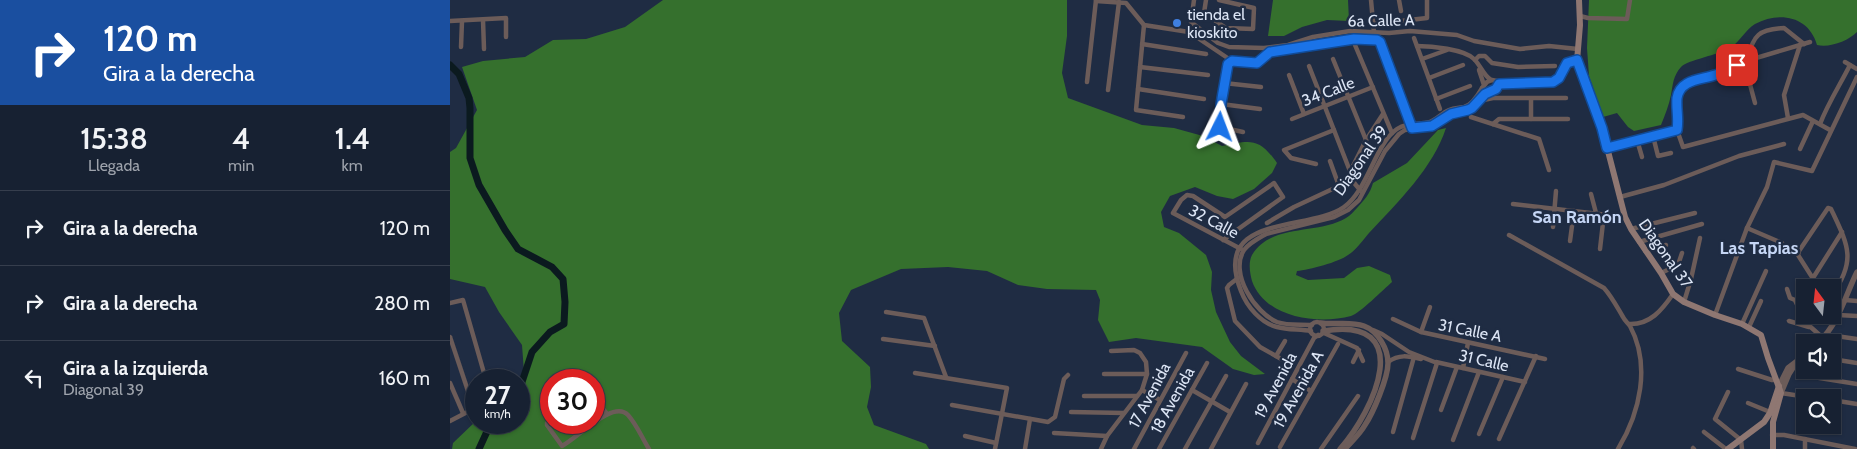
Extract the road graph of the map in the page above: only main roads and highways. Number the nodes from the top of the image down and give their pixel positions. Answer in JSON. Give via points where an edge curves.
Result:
{"nodes":[{"id":1,"x":1579,"y":0,"type":"edge"},
{"id":2,"x":1779,"y":386,"type":"junction"},
{"id":3,"x":1769,"y":421,"type":"junction"},
{"id":4,"x":1727,"y":449,"type":"edge"},
{"id":5,"x":1773,"y":449,"type":"edge"}],
"edges":[{"from":1,"to":2,"type":"main road","name":"Diagonal 37","via":[[1577,60],[1602,128],[1631,229],[1674,294],[1684,302],[1749,327],[1761,336]]},
{"from":2,"to":3,"type":"main road"},
{"from":2,"to":3,"type":"main road"},
{"from":3,"to":4,"type":"main road"},
{"from":3,"to":5,"type":"main road"}]}
